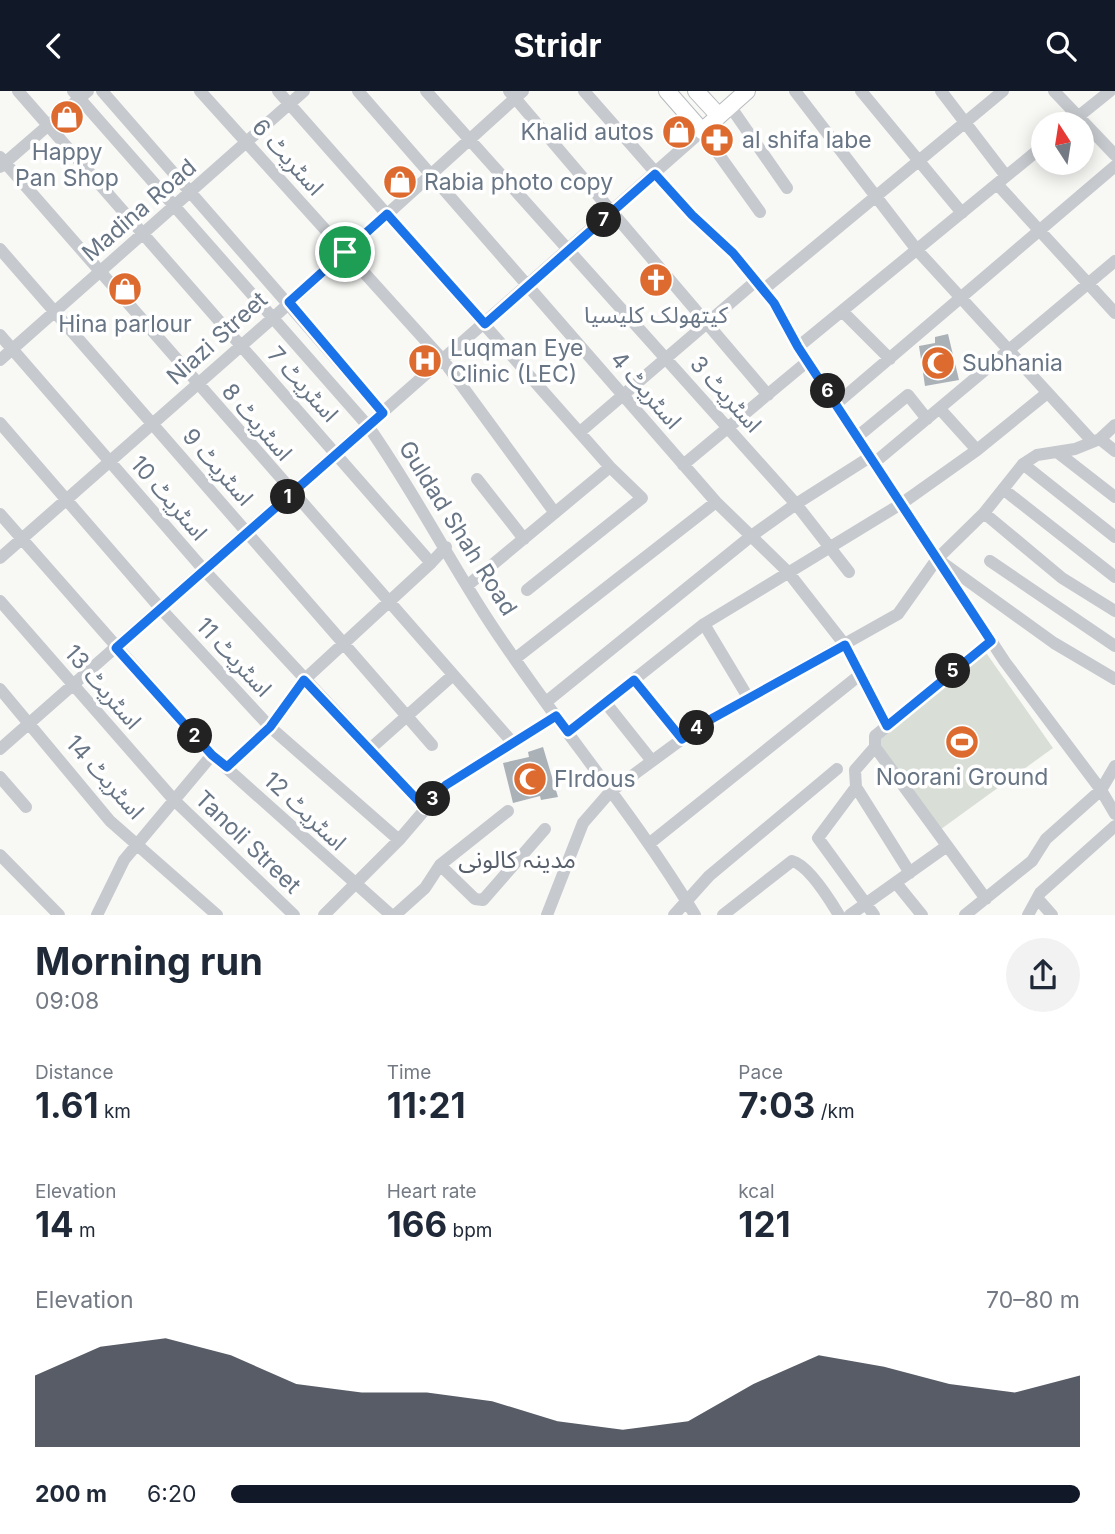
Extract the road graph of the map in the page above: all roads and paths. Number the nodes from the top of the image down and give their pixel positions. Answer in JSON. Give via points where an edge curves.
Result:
{"nodes":[{"id":1,"x":18,"y":91,"type":"edge"},
{"id":2,"x":102,"y":91,"type":"edge"},
{"id":3,"x":200,"y":91,"type":"edge"},
{"id":4,"x":278,"y":91,"type":"edge"},
{"id":5,"x":304,"y":91,"type":"edge"},
{"id":6,"x":358,"y":91,"type":"edge"},
{"id":7,"x":426,"y":91,"type":"edge"},
{"id":8,"x":584,"y":91,"type":"edge"},
{"id":9,"x":667,"y":91,"type":"edge"},
{"id":10,"x":696,"y":91,"type":"edge"},
{"id":11,"x":747,"y":91,"type":"edge"},
{"id":12,"x":795,"y":91,"type":"edge"},
{"id":13,"x":861,"y":91,"type":"edge"},
{"id":14,"x":941,"y":91,"type":"edge"},
{"id":15,"x":1003,"y":91,"type":"edge"},
{"id":16,"x":1054,"y":91,"type":"edge"},
{"id":17,"x":1110,"y":91,"type":"edge"},
{"id":18,"x":515,"y":93,"type":"edge"},
{"id":19,"x":80,"y":94,"type":"edge"},
{"id":20,"x":290,"y":104,"type":"junction"},
{"id":21,"x":724,"y":111,"type":"junction"},
{"id":22,"x":1068,"y":112,"type":"edge"},
{"id":23,"x":1084,"y":112,"type":"edge"},
{"id":24,"x":965,"y":123,"type":"junction"},
{"id":25,"x":48,"y":126,"type":"junction"},
{"id":26,"x":702,"y":131,"type":"junction"},
{"id":27,"x":1094,"y":137,"type":"edge"},
{"id":28,"x":469,"y":140,"type":"junction"},
{"id":29,"x":247,"y":143,"type":"junction"},
{"id":30,"x":1115,"y":155,"type":"edge"},
{"id":31,"x":1031,"y":156,"type":"edge"},
{"id":32,"x":917,"y":162,"type":"junction"},
{"id":33,"x":2,"y":163,"type":"edge"},
{"id":34,"x":1115,"y":166,"type":"edge"},
{"id":35,"x":431,"y":174,"type":"junction"},
{"id":36,"x":656,"y":174,"type":"junction"},
{"id":37,"x":1002,"y":180,"type":"junction"},
{"id":38,"x":787,"y":188,"type":"dead end"},
{"id":39,"x":193,"y":192,"type":"junction"},
{"id":40,"x":877,"y":196,"type":"junction"},
{"id":41,"x":174,"y":207,"type":"junction"},
{"id":42,"x":612,"y":212,"type":"junction"},
{"id":43,"x":760,"y":212,"type":"dead end"},
{"id":44,"x":962,"y":213,"type":"junction"},
{"id":45,"x":387,"y":214,"type":"junction"},
{"id":46,"x":1040,"y":230,"type":"junction"},
{"id":47,"x":143,"y":234,"type":"junction"},
{"id":48,"x":0,"y":249,"type":"edge"},
{"id":49,"x":569,"y":250,"type":"junction"},
{"id":50,"x":917,"y":250,"type":"junction"},
{"id":51,"x":345,"y":252,"type":"junction"},
{"id":52,"x":1115,"y":261,"type":"edge"},
{"id":53,"x":99,"y":273,"type":"junction"},
{"id":54,"x":1088,"y":285,"type":"junction"},
{"id":55,"x":528,"y":286,"type":"junction"},
{"id":56,"x":760,"y":286,"type":"junction"},
{"id":57,"x":961,"y":298,"type":"junction"},
{"id":58,"x":289,"y":302,"type":"junction"},
{"id":59,"x":842,"y":311,"type":"junction"},
{"id":60,"x":54,"y":312,"type":"junction"},
{"id":61,"x":1115,"y":313,"type":"edge"},
{"id":62,"x":274,"y":317,"type":"junction"},
{"id":63,"x":485,"y":324,"type":"junction"},
{"id":64,"x":707,"y":324,"type":"junction"},
{"id":65,"x":0,"y":335,"type":"edge"},
{"id":66,"x":241,"y":345,"type":"junction"},
{"id":67,"x":798,"y":347,"type":"junction"},
{"id":68,"x":12,"y":349,"type":"junction"},
{"id":69,"x":1008,"y":351,"type":"junction"},
{"id":70,"x":666,"y":359,"type":"junction"},
{"id":71,"x":890,"y":359,"type":"junction"},
{"id":72,"x":0,"y":360,"type":"edge"},
{"id":73,"x":443,"y":361,"type":"junction"},
{"id":74,"x":808,"y":361,"type":"junction"},
{"id":75,"x":197,"y":384,"type":"junction"},
{"id":76,"x":1046,"y":394,"type":"junction"},
{"id":77,"x":768,"y":395,"type":"junction"},
{"id":78,"x":623,"y":396,"type":"junction"},
{"id":79,"x":836,"y":404,"type":"junction"},
{"id":80,"x":940,"y":409,"type":"junction"},
{"id":81,"x":383,"y":413,"type":"junction"},
{"id":82,"x":927,"y":419,"type":"junction"},
{"id":83,"x":0,"y":423,"type":"edge"},
{"id":84,"x":152,"y":424,"type":"junction"},
{"id":85,"x":1115,"y":425,"type":"edge"},
{"id":86,"x":368,"y":426,"type":"junction"},
{"id":87,"x":728,"y":428,"type":"junction"},
{"id":88,"x":580,"y":432,"type":"junction"},
{"id":89,"x":858,"y":437,"type":"junction"},
{"id":90,"x":1096,"y":440,"type":"junction"},
{"id":91,"x":977,"y":450,"type":"junction"},
{"id":92,"x":1115,"y":451,"type":"edge"},
{"id":93,"x":1057,"y":452,"type":"junction"},
{"id":94,"x":337,"y":454,"type":"junction"},
{"id":95,"x":872,"y":460,"type":"junction"},
{"id":96,"x":110,"y":461,"type":"junction"},
{"id":97,"x":1023,"y":464,"type":"junction"},
{"id":98,"x":684,"y":465,"type":"junction"},
{"id":99,"x":610,"y":467,"type":"junction"},
{"id":100,"x":477,"y":479,"type":"dead end"},
{"id":101,"x":1003,"y":489,"type":"junction"},
{"id":102,"x":292,"y":493,"type":"junction"},
{"id":103,"x":1115,"y":497,"type":"edge"},
{"id":104,"x":66,"y":500,"type":"junction"},
{"id":105,"x":716,"y":502,"type":"junction"},
{"id":106,"x":796,"y":504,"type":"junction"},
{"id":107,"x":901,"y":504,"type":"junction"},
{"id":108,"x":555,"y":513,"type":"junction"},
{"id":109,"x":984,"y":513,"type":"junction"},
{"id":110,"x":0,"y":514,"type":"edge"},
{"id":111,"x":247,"y":533,"type":"junction"},
{"id":112,"x":751,"y":537,"type":"junction"},
{"id":113,"x":1115,"y":537,"type":"edge"},
{"id":114,"x":22,"y":539,"type":"junction"},
{"id":115,"x":524,"y":539,"type":"junction"},
{"id":116,"x":446,"y":547,"type":"junction"},
{"id":117,"x":830,"y":547,"type":"junction"},
{"id":118,"x":0,"y":558,"type":"edge"},
{"id":119,"x":937,"y":559,"type":"junction"},
{"id":120,"x":990,"y":561,"type":"dead end"},
{"id":121,"x":431,"y":563,"type":"junction"},
{"id":122,"x":204,"y":570,"type":"junction"},
{"id":123,"x":788,"y":572,"type":"junction"},
{"id":124,"x":849,"y":572,"type":"dead end"},
{"id":125,"x":1115,"y":577,"type":"edge"},
{"id":126,"x":468,"y":585,"type":"junction"},
{"id":127,"x":527,"y":590,"type":"dead end"},
{"id":128,"x":0,"y":601,"type":"edge"},
{"id":129,"x":388,"y":602,"type":"junction"},
{"id":130,"x":161,"y":609,"type":"junction"},
{"id":131,"x":1115,"y":611,"type":"edge"},
{"id":132,"x":704,"y":624,"type":"junction"},
{"id":133,"x":991,"y":641,"type":"junction"},
{"id":134,"x":343,"y":643,"type":"junction"},
{"id":135,"x":845,"y":645,"type":"junction"},
{"id":136,"x":1115,"y":646,"type":"edge"},
{"id":137,"x":116,"y":648,"type":"junction"},
{"id":138,"x":516,"y":659,"type":"junction"},
{"id":139,"x":861,"y":674,"type":"junction"},
{"id":140,"x":453,"y":675,"type":"junction"},
{"id":141,"x":304,"y":680,"type":"junction"},
{"id":142,"x":634,"y":680,"type":"junction"},
{"id":143,"x":1115,"y":680,"type":"edge"},
{"id":144,"x":73,"y":685,"type":"junction"},
{"id":145,"x":0,"y":689,"type":"edge"},
{"id":146,"x":749,"y":699,"type":"junction"},
{"id":147,"x":547,"y":702,"type":"junction"},
{"id":148,"x":605,"y":702,"type":"junction"},
{"id":149,"x":407,"y":716,"type":"junction"},
{"id":150,"x":556,"y":716,"type":"junction"},
{"id":151,"x":30,"y":723,"type":"junction"},
{"id":152,"x":887,"y":726,"type":"junction"},
{"id":153,"x":270,"y":727,"type":"junction"},
{"id":154,"x":568,"y":732,"type":"junction"},
{"id":155,"x":682,"y":739,"type":"junction"},
{"id":156,"x":513,"y":744,"type":"junction"},
{"id":157,"x":432,"y":745,"type":"dead end"},
{"id":158,"x":875,"y":747,"type":"junction"},
{"id":159,"x":371,"y":748,"type":"junction"},
{"id":160,"x":0,"y":749,"type":"edge"},
{"id":161,"x":212,"y":755,"type":"junction"},
{"id":162,"x":652,"y":761,"type":"junction"},
{"id":163,"x":227,"y":767,"type":"junction"},
{"id":164,"x":1115,"y":767,"type":"edge"},
{"id":165,"x":837,"y":769,"type":"dead end"},
{"id":166,"x":0,"y":777,"type":"edge"},
{"id":167,"x":856,"y":787,"type":"junction"},
{"id":168,"x":1101,"y":790,"type":"junction"},
{"id":169,"x":610,"y":792,"type":"junction"},
{"id":170,"x":174,"y":800,"type":"junction"},
{"id":171,"x":26,"y":807,"type":"dead end"},
{"id":172,"x":425,"y":808,"type":"junction"},
{"id":173,"x":508,"y":811,"type":"dead end"},
{"id":174,"x":1115,"y":814,"type":"edge"},
{"id":175,"x":1115,"y":826,"type":"edge"},
{"id":176,"x":545,"y":829,"type":"dead end"},
{"id":177,"x":399,"y":840,"type":"junction"},
{"id":178,"x":650,"y":843,"type":"junction"},
{"id":179,"x":138,"y":844,"type":"junction"},
{"id":180,"x":947,"y":846,"type":"junction"},
{"id":181,"x":0,"y":855,"type":"edge"},
{"id":182,"x":440,"y":865,"type":"junction"},
{"id":183,"x":911,"y":873,"type":"junction"},
{"id":184,"x":895,"y":883,"type":"junction"},
{"id":185,"x":355,"y":885,"type":"junction"},
{"id":186,"x":986,"y":898,"type":"junction"},
{"id":187,"x":1038,"y":899,"type":"junction"},
{"id":188,"x":687,"y":902,"type":"junction"},
{"id":189,"x":865,"y":904,"type":"junction"},
{"id":190,"x":59,"y":915,"type":"edge"},
{"id":191,"x":97,"y":915,"type":"edge"},
{"id":192,"x":217,"y":915,"type":"edge"},
{"id":193,"x":294,"y":915,"type":"edge"},
{"id":194,"x":324,"y":915,"type":"edge"},
{"id":195,"x":393,"y":915,"type":"edge"},
{"id":196,"x":547,"y":915,"type":"edge"},
{"id":197,"x":674,"y":915,"type":"edge"},
{"id":198,"x":695,"y":915,"type":"edge"},
{"id":199,"x":723,"y":915,"type":"edge"},
{"id":200,"x":839,"y":915,"type":"edge"},
{"id":201,"x":850,"y":915,"type":"edge"},
{"id":202,"x":874,"y":915,"type":"edge"},
{"id":203,"x":922,"y":915,"type":"edge"},
{"id":204,"x":965,"y":915,"type":"edge"},
{"id":205,"x":1028,"y":915,"type":"edge"},
{"id":206,"x":1052,"y":915,"type":"edge"}],
"edges":[{"from":1,"to":25,"type":"street","name":"اسٹریٹ 7"},
{"from":2,"to":39,"type":"street"},
{"from":3,"to":29,"type":"street","name":"اسٹریٹ 6"},
{"from":4,"to":20,"type":"street"},
{"from":5,"to":20,"type":"street","name":"Madina Road"},
{"from":6,"to":35,"type":"street","name":"اسٹریٹ 4"},
{"from":7,"to":28,"type":"street","name":"اسٹریٹ 3"},
{"from":8,"to":36,"type":"street"},
{"from":9,"to":26,"type":"main road"},
{"from":10,"to":21,"type":"main road"},
{"from":11,"to":21,"type":"main road"},
{"from":12,"to":40,"type":"street"},
{"from":13,"to":32,"type":"street"},
{"from":14,"to":24,"type":"street"},
{"from":15,"to":24,"type":"street"},
{"from":16,"to":22,"type":"street"},
{"from":17,"to":23,"type":"street"},
{"from":18,"to":28,"type":"street","name":"Niazi Street"},
{"from":18,"to":42,"type":"street"},
{"from":19,"to":25,"type":"street"},
{"from":19,"to":41,"type":"street","name":"Guldad Shah Road"},
{"from":20,"to":29,"type":"street","name":"Madina Road"},
{"from":20,"to":45,"type":"street"},
{"from":21,"to":26,"type":"main road"},
{"from":21,"to":38,"type":"street"},
{"from":24,"to":32,"type":"street"},
{"from":24,"to":37,"type":"street"},
{"from":25,"to":33,"type":"street"},
{"from":25,"to":47,"type":"street","name":"اسٹریٹ 7"},
{"from":26,"to":36,"type":"street"},
{"from":26,"to":43,"type":"street"},
{"from":27,"to":30,"type":"street"},
{"from":28,"to":35,"type":"street","name":"Niazi Street"},
{"from":28,"to":49,"type":"street","name":"اسٹریٹ 3"},
{"from":29,"to":39,"type":"street","name":"Madina Road"},
{"from":29,"to":51,"type":"street","name":"اسٹریٹ 6"},
{"from":31,"to":37,"type":"street"},
{"from":32,"to":40,"type":"street"},
{"from":32,"to":44,"type":"street"},
{"from":33,"to":53,"type":"street","name":"اسٹریٹ 8"},
{"from":34,"to":46,"type":"street"},
{"from":35,"to":45,"type":"street","name":"Niazi Street"},
{"from":35,"to":55,"type":"street","name":"اسٹریٹ 4"},
{"from":36,"to":42,"type":"street"},
{"from":36,"to":56,"type":"street"},
{"from":37,"to":44,"type":"street"},
{"from":37,"to":46,"type":"street"},
{"from":39,"to":41,"type":"street","name":"Madina Road"},
{"from":39,"to":58,"type":"street"},
{"from":40,"to":50,"type":"street"},
{"from":40,"to":56,"type":"street"},
{"from":41,"to":47,"type":"street","name":"Madina Road"},
{"from":41,"to":62,"type":"street","name":"Guldad Shah Road"},
{"from":42,"to":49,"type":"street"},
{"from":42,"to":64,"type":"street"},
{"from":44,"to":50,"type":"street"},
{"from":45,"to":51,"type":"street","name":"Niazi Street"},
{"from":45,"to":63,"type":"street"},
{"from":46,"to":54,"type":"street"},
{"from":46,"to":57,"type":"street"},
{"from":47,"to":53,"type":"street","name":"Madina Road"},
{"from":47,"to":66,"type":"street","name":"اسٹریٹ 7"},
{"from":48,"to":60,"type":"street","name":"اسٹریٹ 9"},
{"from":49,"to":55,"type":"street"},
{"from":49,"to":70,"type":"street","name":"اسٹریٹ 3"},
{"from":50,"to":57,"type":"street"},
{"from":50,"to":59,"type":"street"},
{"from":51,"to":58,"type":"street","name":"Niazi Street"},
{"from":51,"to":73,"type":"street","name":"اسٹریٹ 6"},
{"from":52,"to":54,"type":"street"},
{"from":53,"to":60,"type":"street","name":"Madina Road"},
{"from":53,"to":75,"type":"street","name":"اسٹریٹ 8"},
{"from":54,"to":61,"type":"street"},
{"from":54,"to":69,"type":"street"},
{"from":55,"to":63,"type":"street"},
{"from":55,"to":78,"type":"street","name":"اسٹریٹ 4"},
{"from":56,"to":64,"type":"street"},
{"from":56,"to":67,"type":"street"},
{"from":57,"to":69,"type":"street"},
{"from":57,"to":71,"type":"street"},
{"from":58,"to":62,"type":"street","name":"Niazi Street"},
{"from":58,"to":81,"type":"street"},
{"from":59,"to":67,"type":"street"},
{"from":59,"to":71,"type":"street"},
{"from":60,"to":68,"type":"street","name":"Madina Road"},
{"from":60,"to":84,"type":"street","name":"اسٹریٹ 9"},
{"from":62,"to":66,"type":"street","name":"Niazi Street"},
{"from":62,"to":86,"type":"street","name":"Guldad Shah Road"},
{"from":63,"to":73,"type":"street"},
{"from":63,"to":88,"type":"street"},
{"from":64,"to":70,"type":"street"},
{"from":64,"to":77,"type":"street"},
{"from":65,"to":68,"type":"street","name":"اسٹریٹ 10"},
{"from":66,"to":75,"type":"street","name":"Niazi Street"},
{"from":66,"to":94,"type":"street","name":"اسٹریٹ 7"},
{"from":67,"to":74,"type":"street"},
{"from":68,"to":72,"type":"street","name":"Madina Road"},
{"from":68,"to":96,"type":"street","name":"اسٹریٹ 10"},
{"from":69,"to":76,"type":"street"},
{"from":69,"to":80,"type":"street"},
{"from":70,"to":78,"type":"street"},
{"from":70,"to":87,"type":"street","name":"اسٹریٹ 3"},
{"from":71,"to":79,"type":"street"},
{"from":73,"to":81,"type":"street"},
{"from":73,"to":108,"type":"street","name":"اسٹریٹ 6"},
{"from":74,"to":77,"type":"street"},
{"from":74,"to":79,"type":"street"},
{"from":75,"to":84,"type":"street","name":"Niazi Street"},
{"from":75,"to":102,"type":"street","name":"اسٹریٹ 8"},
{"from":76,"to":90,"type":"street"},
{"from":76,"to":91,"type":"street"},
{"from":77,"to":87,"type":"street"},
{"from":78,"to":88,"type":"street"},
{"from":78,"to":98,"type":"street","name":"اسٹریٹ 4"},
{"from":79,"to":89,"type":"street"},
{"from":80,"to":82,"type":"street"},
{"from":80,"to":91,"type":"street"},
{"from":81,"to":86,"type":"street"},
{"from":82,"to":89,"type":"street","via":[[908,395]]},
{"from":82,"to":95,"type":"street"},
{"from":83,"to":104,"type":"street","name":"اسٹریٹ 11"},
{"from":84,"to":96,"type":"street","name":"Niazi Street"},
{"from":84,"to":111,"type":"street","name":"اسٹریٹ 9"},
{"from":85,"to":90,"type":"street"},
{"from":86,"to":94,"type":"street"},
{"from":86,"to":116,"type":"street","name":"Guldad Shah Road"},
{"from":87,"to":98,"type":"street"},
{"from":87,"to":106,"type":"street","name":"اسٹریٹ 3"},
{"from":88,"to":99,"type":"street"},
{"from":89,"to":95,"type":"street"},
{"from":90,"to":92,"type":"street"},
{"from":90,"to":93,"type":"street"},
{"from":91,"to":107,"type":"street"},
{"from":93,"to":97,"type":"street","via":[[1037,455]]},
{"from":93,"to":103,"type":"street"},
{"from":94,"to":102,"type":"street"},
{"from":94,"to":121,"type":"street","name":"اسٹریٹ 7"},
{"from":95,"to":106,"type":"street"},
{"from":95,"to":107,"type":"street"},
{"from":96,"to":104,"type":"street","name":"Niazi Street"},
{"from":96,"to":122,"type":"street","name":"اسٹریٹ 10"},
{"from":97,"to":101,"type":"street"},
{"from":97,"to":113,"type":"street"},
{"from":98,"to":105,"type":"street","name":"اسٹریٹ 4"},
{"from":99,"to":108,"type":"street"},
{"from":99,"to":127,"type":"street","via":[[642,498]]},
{"from":100,"to":115,"type":"street"},
{"from":101,"to":109,"type":"street"},
{"from":101,"to":125,"type":"street"},
{"from":102,"to":111,"type":"street"},
{"from":102,"to":129,"type":"street","name":"اسٹریٹ 8"},
{"from":104,"to":114,"type":"street","name":"Niazi Street"},
{"from":104,"to":130,"type":"street","name":"اسٹریٹ 11"},
{"from":105,"to":112,"type":"street","name":"اسٹریٹ 4"},
{"from":105,"to":138,"type":"street"},
{"from":106,"to":112,"type":"street"},
{"from":106,"to":117,"type":"street","name":"اسٹریٹ 3"},
{"from":107,"to":117,"type":"street"},
{"from":107,"to":119,"type":"street"},
{"from":108,"to":115,"type":"street"},
{"from":109,"to":119,"type":"street"},
{"from":109,"to":131,"type":"street","via":[[1062,577]]},
{"from":110,"to":114,"type":"street","name":"اسٹریٹ 12"},
{"from":111,"to":122,"type":"street"},
{"from":111,"to":134,"type":"street","name":"اسٹریٹ 9"},
{"from":112,"to":123,"type":"street","name":"اسٹریٹ 4"},
{"from":112,"to":147,"type":"street"},
{"from":114,"to":118,"type":"street","name":"Niazi Street"},
{"from":114,"to":137,"type":"street","name":"اسٹریٹ 12"},
{"from":115,"to":126,"type":"street"},
{"from":116,"to":121,"type":"street"},
{"from":116,"to":126,"type":"street","name":"Guldad Shah Road"},
{"from":117,"to":123,"type":"street"},
{"from":117,"to":124,"type":"street","name":"اسٹریٹ 3"},
{"from":119,"to":133,"type":"street"},
{"from":119,"to":135,"type":"street","via":[[898,614]]},
{"from":119,"to":143,"type":"street","via":[[1054,643]]},
{"from":120,"to":136,"type":"street"},
{"from":121,"to":129,"type":"street"},
{"from":122,"to":130,"type":"street"},
{"from":122,"to":141,"type":"street","name":"اسٹریٹ 10"},
{"from":123,"to":132,"type":"street"},
{"from":123,"to":135,"type":"street","name":"اسٹریٹ 4"},
{"from":126,"to":138,"type":"street","name":"Guldad Shah Road"},
{"from":128,"to":144,"type":"street","name":"اسٹریٹ 13"},
{"from":129,"to":134,"type":"street"},
{"from":129,"to":140,"type":"street","name":"اسٹریٹ 8"},
{"from":130,"to":137,"type":"street"},
{"from":130,"to":153,"type":"street","name":"اسٹریٹ 11"},
{"from":132,"to":142,"type":"street"},
{"from":132,"to":146,"type":"street"},
{"from":133,"to":152,"type":"street"},
{"from":133,"to":168,"type":"street"},
{"from":134,"to":141,"type":"street"},
{"from":134,"to":149,"type":"street","name":"اسٹریٹ 9"},
{"from":135,"to":139,"type":"street","name":"اسٹریٹ 4"},
{"from":135,"to":146,"type":"street"},
{"from":137,"to":144,"type":"street"},
{"from":137,"to":161,"type":"street","name":"اسٹریٹ 12"},
{"from":138,"to":147,"type":"street","name":"Guldad Shah Road"},
{"from":139,"to":152,"type":"street","name":"اسٹریٹ 4"},
{"from":139,"to":178,"type":"street"},
{"from":140,"to":149,"type":"street"},
{"from":140,"to":156,"type":"street","name":"اسٹریٹ 8"},
{"from":141,"to":153,"type":"street"},
{"from":141,"to":159,"type":"street","name":"اسٹریٹ 10"},
{"from":142,"to":148,"type":"street"},
{"from":142,"to":155,"type":"street"},
{"from":144,"to":151,"type":"street"},
{"from":144,"to":170,"type":"street","name":"اسٹریٹ 13"},
{"from":145,"to":151,"type":"street","name":"اسٹریٹ 14"},
{"from":146,"to":155,"type":"street"},
{"from":147,"to":150,"type":"street","name":"Guldad Shah Road"},
{"from":148,"to":154,"type":"street"},
{"from":148,"to":162,"type":"street"},
{"from":149,"to":157,"type":"street","name":"اسٹریٹ 9"},
{"from":149,"to":159,"type":"street"},
{"from":150,"to":154,"type":"street","name":"Guldad Shah Road"},
{"from":150,"to":156,"type":"street"},
{"from":151,"to":160,"type":"street"},
{"from":151,"to":179,"type":"street","name":"اسٹریٹ 14","via":[[110,821]]},
{"from":152,"to":158,"type":"street","via":[[875,736]]},
{"from":153,"to":163,"type":"street"},
{"from":153,"to":177,"type":"street","name":"اسٹریٹ 11"},
{"from":154,"to":169,"type":"street","name":"Guldad Shah Road"},
{"from":155,"to":162,"type":"street"},
{"from":156,"to":172,"type":"street","via":[[446,785]]},
{"from":158,"to":167,"type":"street","via":[[855,769]]},
{"from":158,"to":180,"type":"street"},
{"from":159,"to":172,"type":"street","name":"اسٹریٹ 10"},
{"from":161,"to":163,"type":"street","name":"اسٹریٹ 12"},
{"from":161,"to":170,"type":"street"},
{"from":162,"to":169,"type":"street"},
{"from":163,"to":185,"type":"street","name":"اسٹریٹ 12"},
{"from":164,"to":168,"type":"street"},
{"from":165,"to":188,"type":"street","via":[[709,876]]},
{"from":166,"to":171,"type":"street"},
{"from":167,"to":183,"type":"street"},
{"from":167,"to":189,"type":"street","via":[[818,838]]},
{"from":168,"to":174,"type":"street"},
{"from":168,"to":186,"type":"street","via":[[1046,839],[1032,861]]},
{"from":169,"to":178,"type":"street","name":"Guldad Shah Road"},
{"from":169,"to":196,"type":"street","via":[[583,823]]},
{"from":170,"to":179,"type":"street"},
{"from":170,"to":193,"type":"street","name":"Tanoli Street"},
{"from":172,"to":177,"type":"street"},
{"from":173,"to":182,"type":"street"},
{"from":175,"to":187,"type":"street"},
{"from":176,"to":182,"type":"street","via":[[483,900],[475,899]]},
{"from":177,"to":185,"type":"street"},
{"from":178,"to":188,"type":"street","name":"Guldad Shah Road"},
{"from":179,"to":191,"type":"street","via":[[124,860]]},
{"from":179,"to":192,"type":"street","name":"اسٹریٹ 14"},
{"from":180,"to":183,"type":"street"},
{"from":180,"to":186,"type":"street"},
{"from":181,"to":190,"type":"street"},
{"from":182,"to":195,"type":"street","via":[[425,888]]},
{"from":183,"to":184,"type":"street"},
{"from":184,"to":189,"type":"street"},
{"from":184,"to":203,"type":"street"},
{"from":185,"to":194,"type":"street"},
{"from":185,"to":195,"type":"street","name":"اسٹریٹ 12"},
{"from":186,"to":204,"type":"street"},
{"from":187,"to":205,"type":"street"},
{"from":187,"to":206,"type":"street"},
{"from":188,"to":197,"type":"street"},
{"from":188,"to":198,"type":"street","name":"Guldad Shah Road"},
{"from":189,"to":201,"type":"street"},
{"from":189,"to":202,"type":"street"},
{"from":199,"to":200,"type":"street","via":[[792,861],[828,896]]}]}
